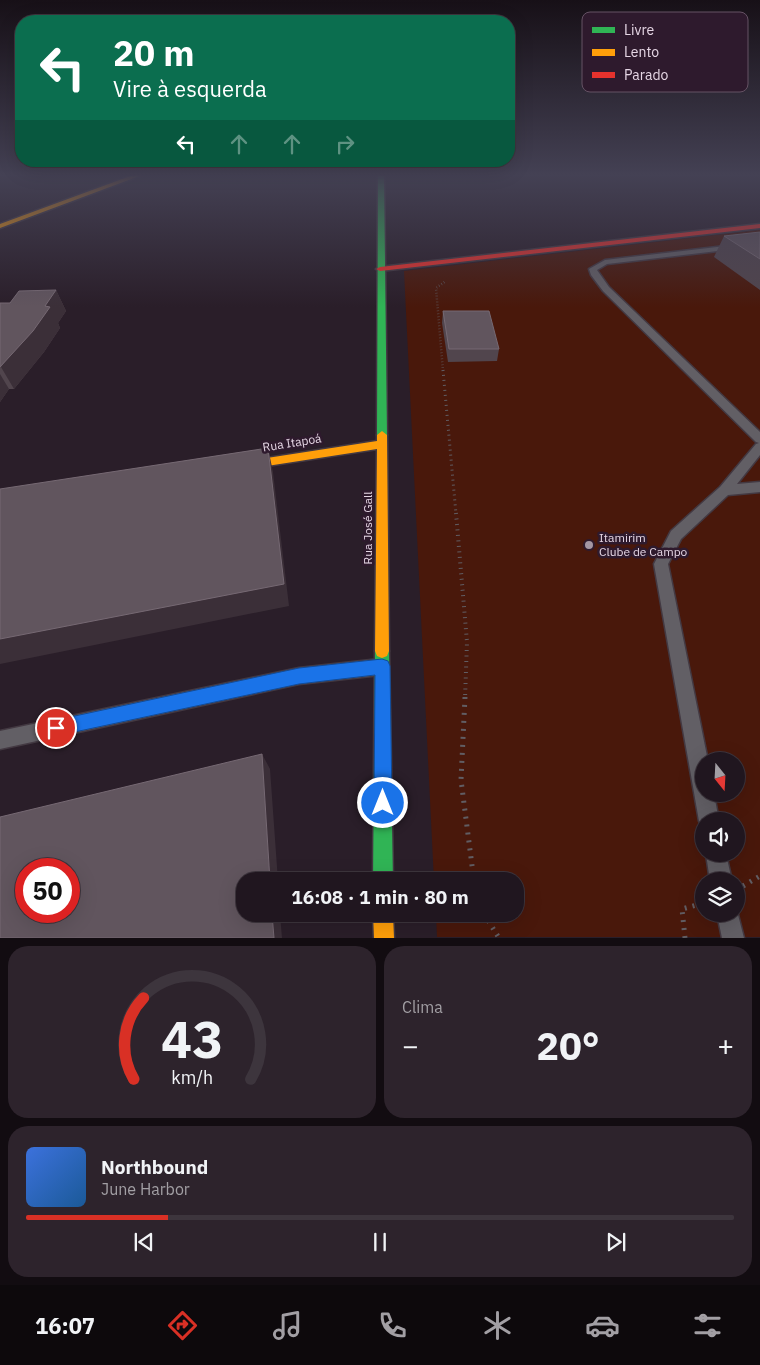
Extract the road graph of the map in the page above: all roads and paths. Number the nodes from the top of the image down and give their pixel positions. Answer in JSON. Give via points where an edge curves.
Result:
{"nodes":[{"id":1,"x":20,"y":219,"type":"edge"},
{"id":2,"x":381,"y":219,"type":"edge"},
{"id":3,"x":0,"y":226,"type":"edge"},
{"id":4,"x":760,"y":226,"type":"edge"},
{"id":5,"x":760,"y":244,"type":"edge"},
{"id":6,"x":380,"y":269,"type":"junction"},
{"id":7,"x":452,"y":277,"type":"dead end"},
{"id":8,"x":760,"y":439,"type":"edge"},
{"id":9,"x":382,"y":444,"type":"junction"},
{"id":10,"x":760,"y":447,"type":"edge"},
{"id":11,"x":225,"y":468,"type":"edge"},
{"id":12,"x":760,"y":487,"type":"edge"},
{"id":13,"x":725,"y":490,"type":"junction"},
{"id":14,"x":382,"y":666,"type":"junction"},
{"id":15,"x":0,"y":740,"type":"edge"},
{"id":16,"x":696,"y":752,"type":"edge"},
{"id":17,"x":383,"y":872,"type":"edge"},
{"id":18,"x":473,"y":872,"type":"edge"},
{"id":19,"x":760,"y":876,"type":"edge"},
{"id":20,"x":745,"y":885,"type":"edge"},
{"id":21,"x":695,"y":905,"type":"edge"},
{"id":22,"x":384,"y":922,"type":"edge"},
{"id":23,"x":489,"y":922,"type":"edge"},
{"id":24,"x":730,"y":922,"type":"edge"},
{"id":25,"x":384,"y":938,"type":"edge"},
{"id":26,"x":499,"y":938,"type":"edge"},
{"id":27,"x":685,"y":938,"type":"edge"},
{"id":28,"x":733,"y":938,"type":"edge"}],
"edges":[{"from":1,"to":3,"type":"main road"},
{"from":2,"to":6,"type":"main road","name":"Rua José Gall"},
{"from":4,"to":6,"type":"main road"},
{"from":5,"to":8,"type":"lane","via":[[605,262],[593,269],[606,288]]},
{"from":6,"to":9,"type":"main road","name":"Rua José Gall"},
{"from":7,"to":18,"type":"path","via":[[436,288],[467,642],[461,780]]},
{"from":9,"to":11,"type":"main road","name":"Rua Itapoá"},
{"from":9,"to":14,"type":"main road","name":"Rua José Gall"},
{"from":10,"to":13,"type":"lane"},
{"from":12,"to":13,"type":"lane"},
{"from":13,"to":16,"type":"lane","via":[[676,534],[661,564]]},
{"from":14,"to":15,"type":"lane","via":[[299,676]]},
{"from":14,"to":17,"type":"main road","name":"Rua José Gall"},
{"from":19,"to":20,"type":"path"},
{"from":21,"to":27,"type":"path","via":[[682,909]]},
{"from":22,"to":25,"type":"main road"},
{"from":23,"to":26,"type":"path"},
{"from":24,"to":28,"type":"lane"}]}
